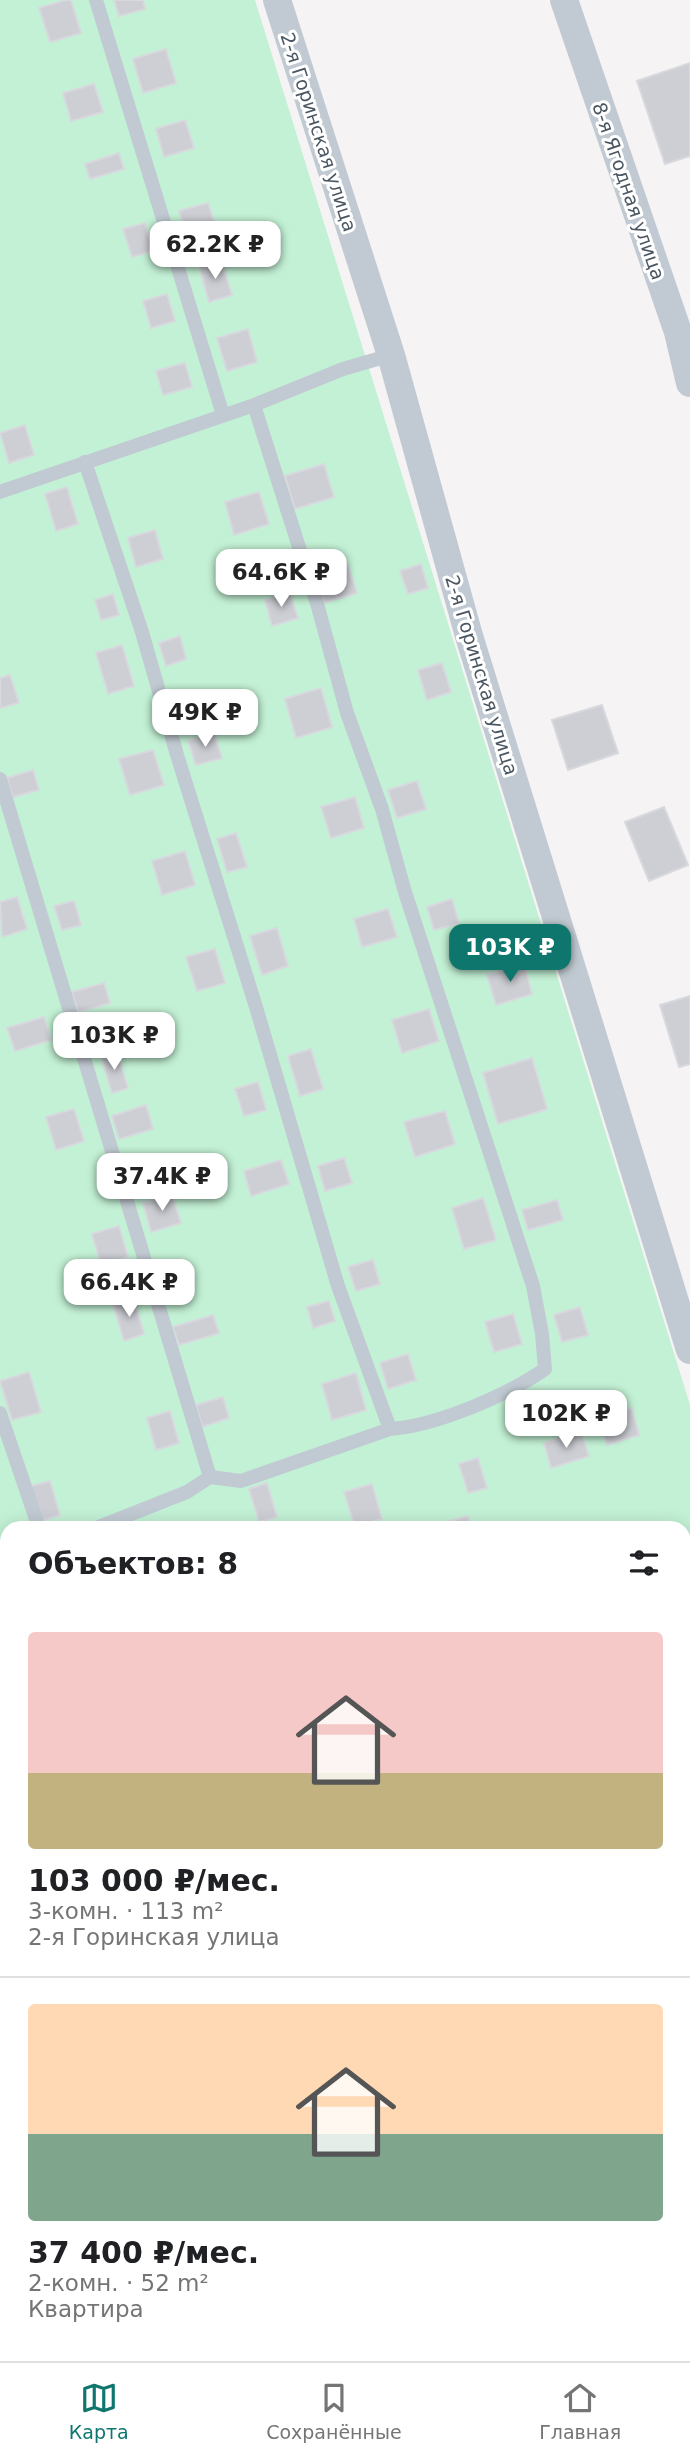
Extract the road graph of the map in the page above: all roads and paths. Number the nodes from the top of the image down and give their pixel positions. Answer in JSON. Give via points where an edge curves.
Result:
{"nodes":[{"id":1,"x":96,"y":0,"type":"edge"},
{"id":2,"x":277,"y":0,"type":"edge"},
{"id":3,"x":564,"y":0,"type":"edge"},
{"id":4,"x":684,"y":330,"type":"edge"},
{"id":5,"x":391,"y":355,"type":"junction"},
{"id":6,"x":690,"y":383,"type":"edge"},
{"id":7,"x":254,"y":405,"type":"junction"},
{"id":8,"x":223,"y":415,"type":"junction"},
{"id":9,"x":85,"y":462,"type":"junction"},
{"id":10,"x":1,"y":489,"type":"edge"},
{"id":11,"x":0,"y":779,"type":"edge"},
{"id":12,"x":690,"y":1349,"type":"edge"},
{"id":13,"x":0,"y":1413,"type":"edge"},
{"id":14,"x":390,"y":1429,"type":"junction"},
{"id":15,"x":210,"y":1477,"type":"junction"},
{"id":16,"x":37,"y":1521,"type":"edge"},
{"id":17,"x":114,"y":1521,"type":"edge"}],
"edges":[{"from":1,"to":8,"type":"lane"},
{"from":2,"to":5,"type":"street","name":"2-я Горинская улица"},
{"from":3,"to":4,"type":"street","name":"8-я Ягодная улица"},
{"from":4,"to":6,"type":"street","name":"8-я Ягодная улица"},
{"from":5,"to":7,"type":"lane"},
{"from":5,"to":12,"type":"street","name":"2-я Горинская улица","via":[[473,649]]},
{"from":7,"to":8,"type":"lane"},
{"from":7,"to":14,"type":"lane","via":[[347,713],[383,809],[405,892],[533,1286],[542,1334],[545,1369],[522,1385],[412,1428]]},
{"from":8,"to":9,"type":"lane"},
{"from":9,"to":10,"type":"lane"},
{"from":9,"to":14,"type":"lane","via":[[142,632],[338,1286]]},
{"from":11,"to":15,"type":"lane"},
{"from":13,"to":16,"type":"lane"},
{"from":14,"to":15,"type":"lane","via":[[241,1481]]},
{"from":15,"to":17,"type":"lane","via":[[187,1492]]}]}
